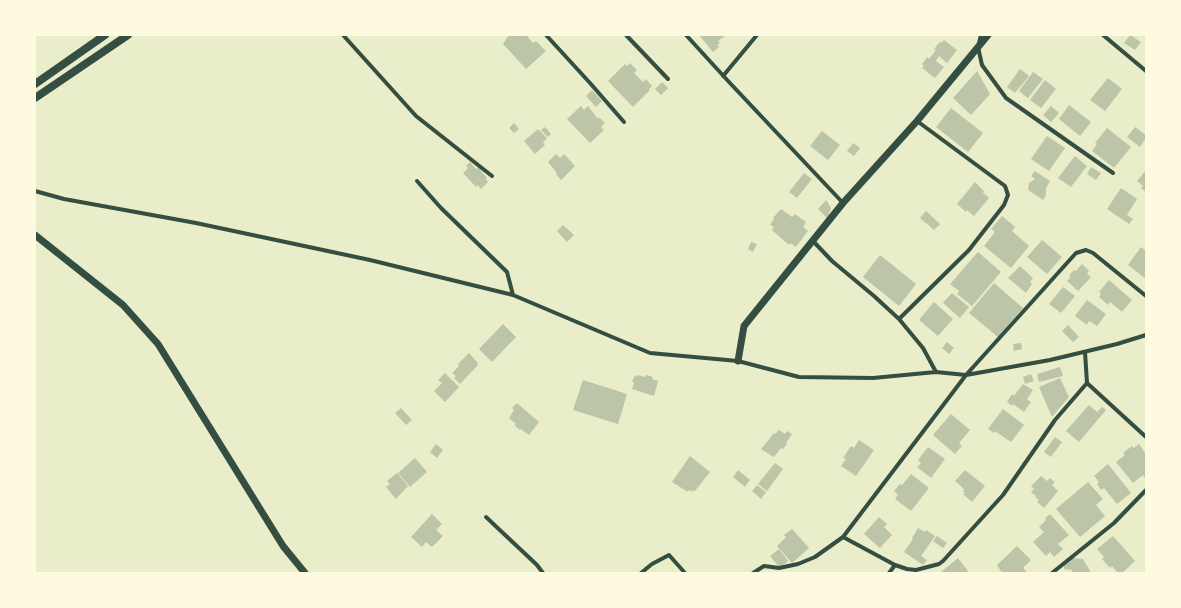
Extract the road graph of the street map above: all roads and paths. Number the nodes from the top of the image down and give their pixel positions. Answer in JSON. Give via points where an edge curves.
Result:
{"nodes":[{"id":1,"x":105,"y":35,"type":"edge"},
{"id":2,"x":128,"y":35,"type":"edge"},
{"id":3,"x":343,"y":35,"type":"edge"},
{"id":4,"x":546,"y":35,"type":"edge"},
{"id":5,"x":626,"y":35,"type":"edge"},
{"id":6,"x":686,"y":35,"type":"edge"},
{"id":7,"x":756,"y":35,"type":"edge"},
{"id":8,"x":981,"y":35,"type":"edge"},
{"id":9,"x":988,"y":35,"type":"edge"},
{"id":10,"x":1103,"y":35,"type":"edge"},
{"id":11,"x":978,"y":47,"type":"junction"},
{"id":12,"x":1146,"y":71,"type":"edge"},
{"id":13,"x":723,"y":76,"type":"junction"},
{"id":14,"x":668,"y":79,"type":"dead end"},
{"id":15,"x":35,"y":84,"type":"edge"},
{"id":16,"x":35,"y":98,"type":"edge"},
{"id":17,"x":917,"y":121,"type":"junction"},
{"id":18,"x":624,"y":122,"type":"dead end"},
{"id":19,"x":1113,"y":173,"type":"dead end"},
{"id":20,"x":492,"y":176,"type":"dead end"},
{"id":21,"x":417,"y":181,"type":"dead end"},
{"id":22,"x":35,"y":191,"type":"edge"},
{"id":23,"x":843,"y":203,"type":"junction"},
{"id":24,"x":35,"y":235,"type":"edge"},
{"id":25,"x":813,"y":241,"type":"junction"},
{"id":26,"x":513,"y":295,"type":"junction"},
{"id":27,"x":1146,"y":296,"type":"edge"},
{"id":28,"x":899,"y":319,"type":"junction"},
{"id":29,"x":1146,"y":335,"type":"edge"},
{"id":30,"x":1085,"y":352,"type":"junction"},
{"id":31,"x":738,"y":361,"type":"junction"},
{"id":32,"x":936,"y":372,"type":"junction"},
{"id":33,"x":966,"y":375,"type":"junction"},
{"id":34,"x":1087,"y":383,"type":"junction"},
{"id":35,"x":1146,"y":437,"type":"edge"},
{"id":36,"x":1146,"y":490,"type":"edge"},
{"id":37,"x":486,"y":517,"type":"dead end"},
{"id":38,"x":843,"y":537,"type":"junction"},
{"id":39,"x":895,"y":566,"type":"junction"},
{"id":40,"x":305,"y":573,"type":"edge"},
{"id":41,"x":543,"y":573,"type":"edge"},
{"id":42,"x":641,"y":573,"type":"edge"},
{"id":43,"x":685,"y":573,"type":"edge"},
{"id":44,"x":754,"y":573,"type":"edge"},
{"id":45,"x":889,"y":573,"type":"edge"},
{"id":46,"x":1052,"y":573,"type":"edge"}],
"edges":[{"from":1,"to":15,"type":"main road"},
{"from":2,"to":16,"type":"main road"},
{"from":3,"to":20,"type":"street","via":[[416,116]]},
{"from":4,"to":18,"type":"street"},
{"from":5,"to":14,"type":"street"},
{"from":6,"to":13,"type":"street"},
{"from":7,"to":13,"type":"street"},
{"from":8,"to":11,"type":"street"},
{"from":9,"to":11,"type":"street"},
{"from":10,"to":12,"type":"street"},
{"from":11,"to":17,"type":"street"},
{"from":11,"to":19,"type":"street","via":[[982,65],[1006,98]]},
{"from":13,"to":23,"type":"street"},
{"from":17,"to":23,"type":"street"},
{"from":17,"to":28,"type":"street","via":[[1005,186],[1008,196],[1004,205],[969,250]]},
{"from":21,"to":26,"type":"street","via":[[507,272]]},
{"from":22,"to":26,"type":"street","via":[[370,260]]},
{"from":23,"to":25,"type":"street"},
{"from":24,"to":40,"type":"street","via":[[123,305],[158,344],[283,546]]},
{"from":25,"to":28,"type":"street","via":[[832,261]]},
{"from":25,"to":31,"type":"street","via":[[744,326]]},
{"from":26,"to":31,"type":"street","via":[[650,353]]},
{"from":27,"to":33,"type":"street","via":[[1093,253],[1086,250],[1078,252]]},
{"from":28,"to":32,"type":"street","via":[[923,348]]},
{"from":29,"to":30,"type":"street"},
{"from":30,"to":33,"type":"street"},
{"from":30,"to":34,"type":"street"},
{"from":31,"to":32,"type":"street","via":[[799,377],[873,378]]},
{"from":32,"to":33,"type":"street"},
{"from":33,"to":38,"type":"street"},
{"from":34,"to":35,"type":"street"},
{"from":34,"to":39,"type":"street","via":[[1055,420],[1003,496],[946,559],[939,564],[916,570]]},
{"from":36,"to":46,"type":"street","via":[[1114,523]]},
{"from":37,"to":41,"type":"street"},
{"from":38,"to":39,"type":"street"},
{"from":38,"to":44,"type":"street","via":[[810,560],[779,568],[764,566]]},
{"from":39,"to":45,"type":"street"},
{"from":42,"to":43,"type":"street","via":[[669,555]]}]}
